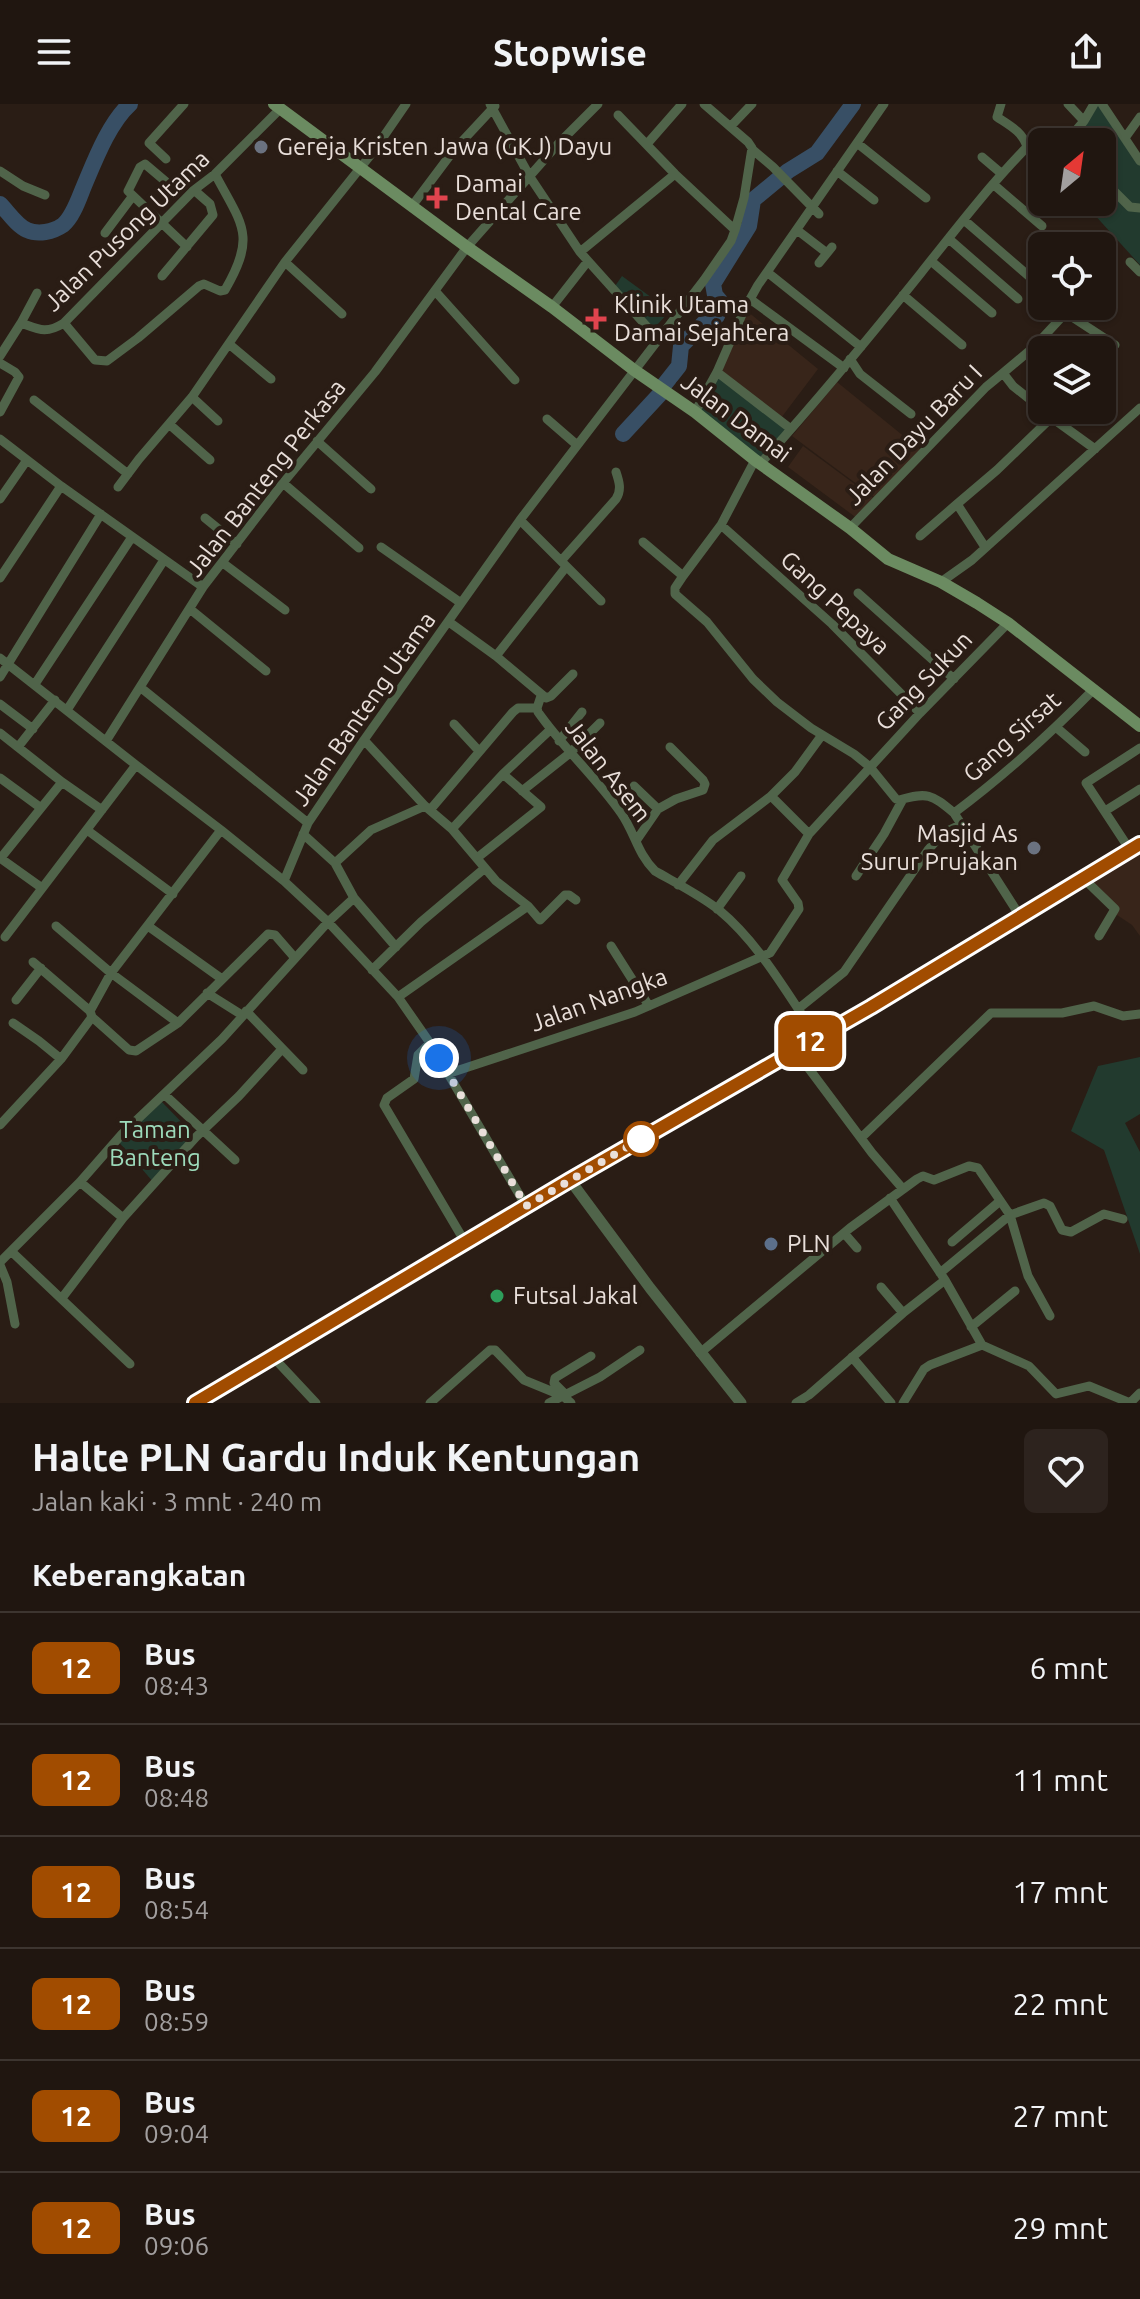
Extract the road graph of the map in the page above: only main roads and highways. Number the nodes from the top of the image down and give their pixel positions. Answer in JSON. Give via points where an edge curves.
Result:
{"nodes":[{"id":1,"x":277,"y":106,"type":"edge"},
{"id":2,"x":1140,"y":726,"type":"edge"},
{"id":3,"x":1135,"y":847,"type":"edge"},
{"id":4,"x":195,"y":1403,"type":"edge"}],
"edges":[{"from":1,"to":2,"type":"main road","name":"Jalan Damai","via":[[888,559],[941,582],[1008,623]]},
{"from":3,"to":4,"type":"main road"}]}
